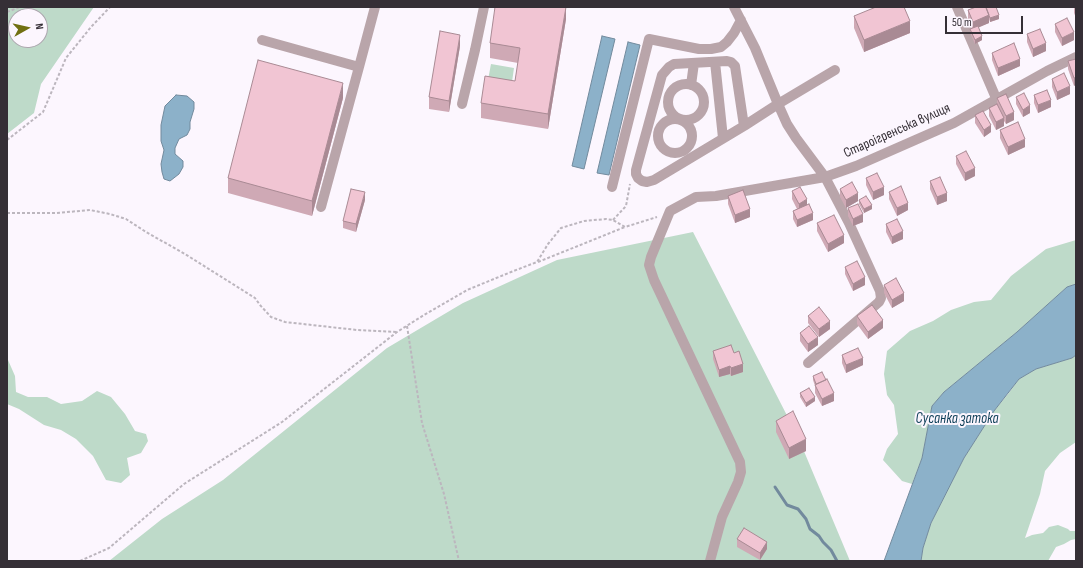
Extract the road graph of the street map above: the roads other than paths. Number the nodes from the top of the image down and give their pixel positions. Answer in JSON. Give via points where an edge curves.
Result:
{"nodes":[{"id":1,"x":375,"y":7,"type":"edge"},
{"id":2,"x":484,"y":7,"type":"edge"},
{"id":3,"x":734,"y":7,"type":"edge"},
{"id":4,"x":957,"y":7,"type":"edge"},
{"id":5,"x":741,"y":20,"type":"junction"},
{"id":6,"x":262,"y":40,"type":"dead end"},
{"id":7,"x":1076,"y":57,"type":"edge"},
{"id":8,"x":715,"y":62,"type":"junction"},
{"id":9,"x":694,"y":63,"type":"junction"},
{"id":10,"x":359,"y":67,"type":"junction"},
{"id":11,"x":835,"y":70,"type":"dead end"},
{"id":12,"x":691,"y":85,"type":"junction"},
{"id":13,"x":996,"y":98,"type":"junction"},
{"id":14,"x":462,"y":104,"type":"dead end"},
{"id":15,"x":778,"y":104,"type":"junction"},
{"id":16,"x":744,"y":126,"type":"junction"},
{"id":17,"x":723,"y":138,"type":"junction"},
{"id":18,"x":825,"y":177,"type":"junction"},
{"id":19,"x":612,"y":187,"type":"dead end"},
{"id":20,"x":321,"y":207,"type":"dead end"},
{"id":21,"x":808,"y":363,"type":"dead end"},
{"id":22,"x":710,"y":561,"type":"edge"}],
"edges":[{"from":1,"to":10,"type":"street"},
{"from":2,"to":14,"type":"street"},
{"from":3,"to":5,"type":"street"},
{"from":4,"to":13,"type":"street"},
{"from":5,"to":15,"type":"street"},
{"from":5,"to":19,"type":"street","via":[[728,42],[711,49],[698,49],[648,39]]},
{"from":6,"to":10,"type":"street"},
{"from":7,"to":13,"type":"street","name":"Староігренська вулиця"},
{"from":8,"to":9,"type":"street"},
{"from":8,"to":16,"type":"street","via":[[727,61],[735,66]]},
{"from":8,"to":17,"type":"street"},
{"from":9,"to":12,"type":"street"},
{"from":9,"to":17,"type":"street","via":[[669,66],[662,76],[636,174],[642,181],[654,180]]},
{"from":10,"to":20,"type":"street"},
{"from":11,"to":15,"type":"street"},
{"from":12,"to":12,"type":"street","via":[[703,95],[702,110],[696,118],[681,120],[672,114],[668,99],[676,87]]},
{"from":13,"to":18,"type":"street","name":"Староігренська вулиця","via":[[954,123]]},
{"from":15,"to":16,"type":"street"},
{"from":15,"to":18,"type":"street","via":[[796,138]]},
{"from":16,"to":17,"type":"street"},
{"from":18,"to":21,"type":"street","via":[[849,223],[881,298]]},
{"from":18,"to":22,"type":"street","name":"Староігренська вулиця","via":[[716,196],[696,197],[670,211],[651,257],[649,265],[658,287],[740,462],[738,482],[722,517]]}]}
